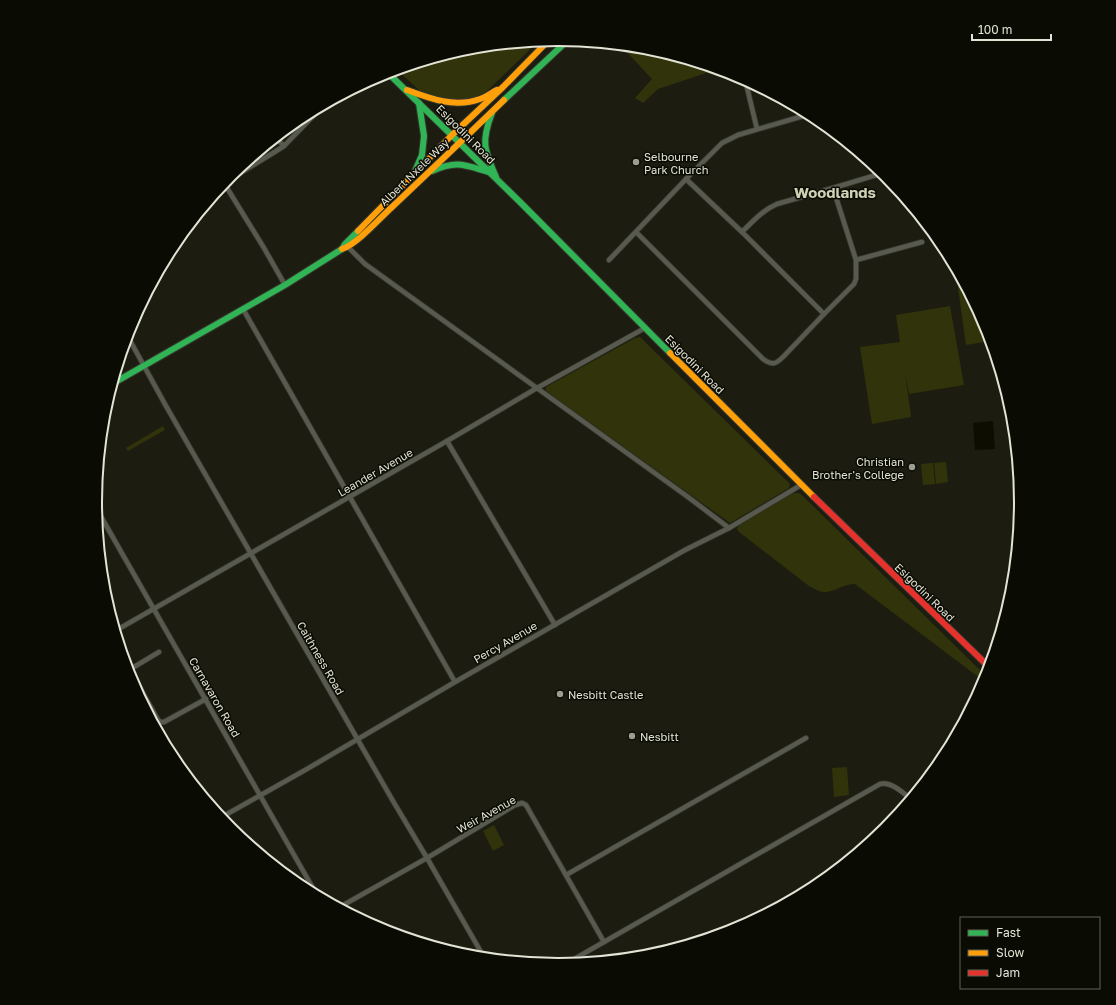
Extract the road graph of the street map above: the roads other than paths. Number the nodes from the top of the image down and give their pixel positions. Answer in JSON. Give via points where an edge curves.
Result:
{"nodes":[{"id":1,"x":561,"y":46,"type":"edge"},
{"id":2,"x":543,"y":47,"type":"edge"},
{"id":3,"x":393,"y":77,"type":"edge"},
{"id":4,"x":503,"y":87,"type":"junction"},
{"id":5,"x":747,"y":87,"type":"edge"},
{"id":6,"x":404,"y":88,"type":"junction"},
{"id":7,"x":419,"y":103,"type":"junction"},
{"id":8,"x":493,"y":110,"type":"junction"},
{"id":9,"x":801,"y":116,"type":"edge"},
{"id":10,"x":310,"y":119,"type":"edge"},
{"id":11,"x":757,"y":129,"type":"junction"},
{"id":12,"x":452,"y":135,"type":"junction"},
{"id":13,"x":279,"y":141,"type":"edge"},
{"id":14,"x":460,"y":143,"type":"junction"},
{"id":15,"x":284,"y":146,"type":"junction"},
{"id":16,"x":246,"y":170,"type":"edge"},
{"id":17,"x":489,"y":172,"type":"junction"},
{"id":18,"x":428,"y":173,"type":"junction"},
{"id":19,"x":875,"y":174,"type":"edge"},
{"id":20,"x":414,"y":175,"type":"junction"},
{"id":21,"x":686,"y":179,"type":"junction"},
{"id":22,"x":497,"y":180,"type":"junction"},
{"id":23,"x":227,"y":188,"type":"edge"},
{"id":24,"x":833,"y":188,"type":"junction"},
{"id":25,"x":636,"y":232,"type":"junction"},
{"id":26,"x":742,"y":232,"type":"junction"},
{"id":27,"x":922,"y":242,"type":"dead end"},
{"id":28,"x":345,"y":247,"type":"junction"},
{"id":29,"x":609,"y":260,"type":"dead end"},
{"id":30,"x":856,"y":260,"type":"junction"},
{"id":31,"x":285,"y":285,"type":"junction"},
{"id":32,"x":243,"y":309,"type":"junction"},
{"id":33,"x":824,"y":314,"type":"junction"},
{"id":34,"x":645,"y":328,"type":"junction"},
{"id":35,"x":131,"y":342,"type":"edge"},
{"id":36,"x":143,"y":365,"type":"junction"},
{"id":37,"x":118,"y":380,"type":"edge"},
{"id":38,"x":537,"y":388,"type":"junction"},
{"id":39,"x":447,"y":441,"type":"junction"},
{"id":40,"x":801,"y":485,"type":"junction"},
{"id":41,"x":350,"y":496,"type":"junction"},
{"id":42,"x":102,"y":518,"type":"edge"},
{"id":43,"x":729,"y":528,"type":"junction"},
{"id":44,"x":251,"y":553,"type":"junction"},
{"id":45,"x":154,"y":609,"type":"junction"},
{"id":46,"x":555,"y":625,"type":"junction"},
{"id":47,"x":119,"y":629,"type":"edge"},
{"id":48,"x":159,"y":652,"type":"dead end"},
{"id":49,"x":985,"y":663,"type":"edge"},
{"id":50,"x":133,"y":667,"type":"edge"},
{"id":51,"x":454,"y":682,"type":"junction"},
{"id":52,"x":206,"y":699,"type":"junction"},
{"id":53,"x":153,"y":711,"type":"edge"},
{"id":54,"x":806,"y":738,"type":"dead end"},
{"id":55,"x":358,"y":739,"type":"junction"},
{"id":56,"x":260,"y":795,"type":"junction"},
{"id":57,"x":907,"y":796,"type":"edge"},
{"id":58,"x":226,"y":815,"type":"edge"},
{"id":59,"x":427,"y":858,"type":"junction"},
{"id":60,"x":566,"y":875,"type":"junction"},
{"id":61,"x":312,"y":887,"type":"edge"},
{"id":62,"x":343,"y":905,"type":"edge"},
{"id":63,"x":604,"y":942,"type":"junction"},
{"id":64,"x":481,"y":952,"type":"edge"},
{"id":65,"x":575,"y":958,"type":"edge"}],
"edges":[{"from":1,"to":8,"type":"main road","name":"Albert Nxele Way"},
{"from":2,"to":4,"type":"main road","name":"Albert Nxele Way"},
{"from":3,"to":6,"type":"main road","name":"Esigodini Road"},
{"from":4,"to":6,"type":"main road","via":[[480,99],[456,103],[438,102]]},
{"from":4,"to":12,"type":"main road","name":"Albert Nxele Way"},
{"from":5,"to":11,"type":"street"},
{"from":6,"to":7,"type":"main road","name":"Esigodini Road"},
{"from":7,"to":12,"type":"main road","name":"Esigodini Road"},
{"from":7,"to":20,"type":"main road","via":[[424,136],[422,155]]},
{"from":8,"to":14,"type":"main road","name":"Albert Nxele Way"},
{"from":8,"to":22,"type":"main road","via":[[486,127],[484,144]]},
{"from":9,"to":11,"type":"street"},
{"from":10,"to":15,"type":"street"},
{"from":11,"to":21,"type":"street","via":[[722,143]]},
{"from":12,"to":14,"type":"main road","name":"Esigodini Road"},
{"from":12,"to":20,"type":"main road","name":"Albert Nxele Way"},
{"from":13,"to":15,"type":"street"},
{"from":14,"to":17,"type":"main road","name":"Esigodini Road"},
{"from":14,"to":18,"type":"main road","name":"Albert Nxele Way"},
{"from":15,"to":16,"type":"street"},
{"from":17,"to":18,"type":"main road","via":[[453,164]]},
{"from":17,"to":22,"type":"main road","name":"Esigodini Road"},
{"from":18,"to":28,"type":"main road","name":"Albert Nxele Way"},
{"from":19,"to":24,"type":"street"},
{"from":20,"to":28,"type":"main road","name":"Albert Nxele Way"},
{"from":21,"to":25,"type":"street"},
{"from":21,"to":26,"type":"street"},
{"from":22,"to":34,"type":"main road","name":"Esigodini Road"},
{"from":23,"to":31,"type":"street"},
{"from":24,"to":26,"type":"street","via":[[770,207]]},
{"from":24,"to":30,"type":"street"},
{"from":25,"to":29,"type":"street"},
{"from":25,"to":33,"type":"street","via":[[768,363],[778,362]]},
{"from":26,"to":33,"type":"street"},
{"from":27,"to":30,"type":"street"},
{"from":28,"to":31,"type":"main road","name":"Albert Nxele Way"},
{"from":28,"to":38,"type":"street"},
{"from":30,"to":33,"type":"street","via":[[854,284]]},
{"from":31,"to":32,"type":"main road","name":"Albert Nxele Way"},
{"from":32,"to":36,"type":"main road","name":"Albert Nxele Way"},
{"from":32,"to":41,"type":"street"},
{"from":34,"to":38,"type":"street","name":"Leander Avenue"},
{"from":34,"to":40,"type":"main road","name":"Esigodini Road"},
{"from":35,"to":36,"type":"street","name":"Caithness Road"},
{"from":36,"to":37,"type":"main road","name":"Albert Nxele Way"},
{"from":36,"to":44,"type":"street","name":"Caithness Road"},
{"from":38,"to":39,"type":"street","name":"Leander Avenue"},
{"from":38,"to":43,"type":"street"},
{"from":39,"to":41,"type":"street","name":"Leander Avenue"},
{"from":39,"to":46,"type":"street"},
{"from":40,"to":43,"type":"street","name":"Percy Avenue"},
{"from":40,"to":49,"type":"main road","name":"Esigodini Road"},
{"from":41,"to":44,"type":"street","name":"Leander Avenue"},
{"from":41,"to":51,"type":"street"},
{"from":42,"to":45,"type":"street","name":"Carnavaron Road"},
{"from":43,"to":46,"type":"street","name":"Percy Avenue","via":[[685,550]]},
{"from":44,"to":45,"type":"street","name":"Leander Avenue"},
{"from":44,"to":55,"type":"street","name":"Caithness Road"},
{"from":45,"to":47,"type":"street","name":"Leander Avenue"},
{"from":45,"to":52,"type":"street","name":"Carnavaron Road"},
{"from":46,"to":51,"type":"street","name":"Percy Avenue"},
{"from":48,"to":50,"type":"street"},
{"from":51,"to":55,"type":"street","name":"Percy Avenue"},
{"from":52,"to":53,"type":"street","via":[[164,722],[158,720]]},
{"from":52,"to":56,"type":"street","name":"Carnavaron Road"},
{"from":54,"to":60,"type":"street"},
{"from":55,"to":56,"type":"street","name":"Percy Avenue"},
{"from":55,"to":59,"type":"street","name":"Caithness Road"},
{"from":56,"to":58,"type":"street","name":"Percy Avenue"},
{"from":56,"to":61,"type":"street","name":"Carnavaron Road"},
{"from":57,"to":63,"type":"street","via":[[891,785],[880,784]]},
{"from":59,"to":60,"type":"street","name":"Weir Avenue","via":[[522,803],[526,805]]},
{"from":59,"to":62,"type":"street","name":"Weir Avenue"},
{"from":59,"to":64,"type":"street","name":"Caithness Road"},
{"from":60,"to":63,"type":"street","name":"Weir Avenue"},
{"from":63,"to":65,"type":"street"}]}
